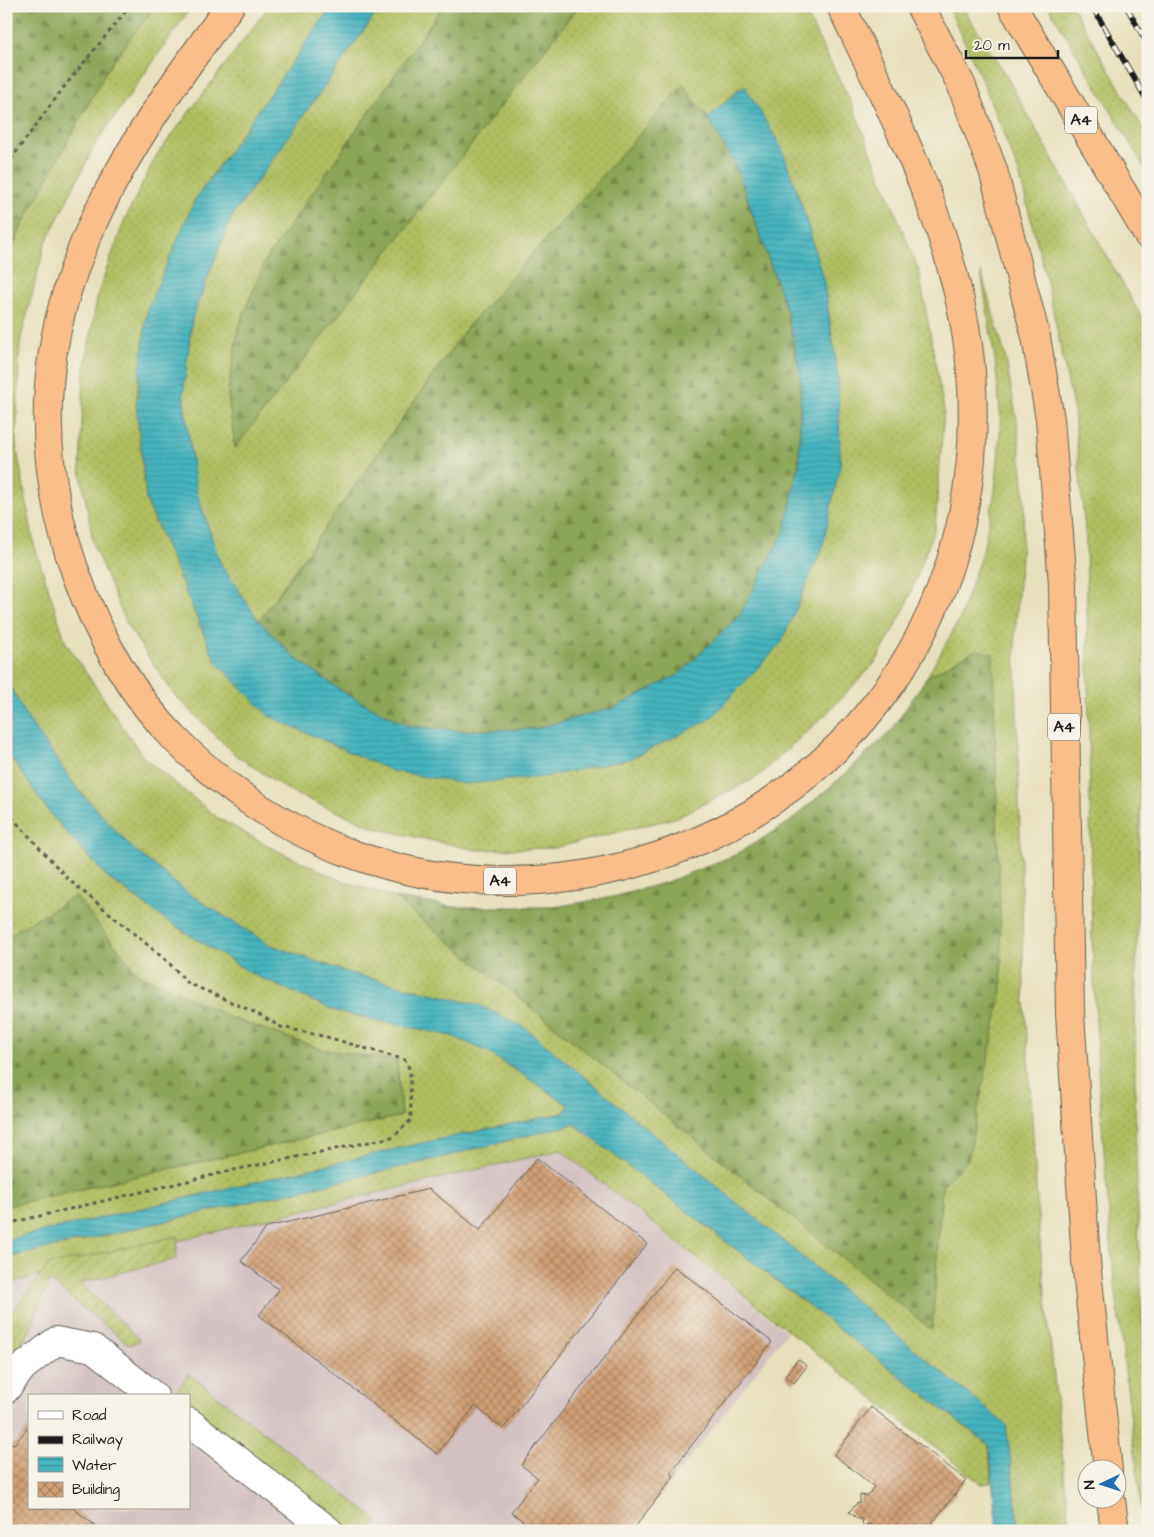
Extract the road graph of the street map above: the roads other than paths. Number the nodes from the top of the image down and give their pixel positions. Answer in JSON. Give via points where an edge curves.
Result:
{"nodes":[{"id":1,"x":230,"y":6,"type":"edge"},
{"id":2,"x":842,"y":6,"type":"edge"},
{"id":3,"x":920,"y":6,"type":"edge"},
{"id":4,"x":1012,"y":6,"type":"edge"},
{"id":5,"x":1148,"y":235,"type":"edge"},
{"id":6,"x":6,"y":1389,"type":"edge"},
{"id":7,"x":151,"y":1394,"type":"edge"},
{"id":8,"x":190,"y":1423,"type":"edge"},
{"id":9,"x":1107,"y":1460,"type":"edge"},
{"id":10,"x":1112,"y":1510,"type":"edge"},
{"id":11,"x":329,"y":1531,"type":"edge"},
{"id":12,"x":1114,"y":1531,"type":"edge"}],
"edges":[{"from":1,"to":2,"type":"highway","number":"A4","via":[[146,124],[117,173],[93,221],[73,273],[58,328],[49,381],[48,433],[53,489],[65,543],[107,647],[138,694],[173,737],[211,773],[257,806],[307,834],[355,855],[416,872],[516,882],[625,868],[680,850],[727,829],[772,802],[817,767],[860,726],[892,685],[920,638],[944,584],[959,536],[970,483],[971,370],[963,317],[950,263],[916,165]]},
{"from":3,"to":9,"type":"highway","number":"A4","via":[[961,84],[993,170],[1036,337],[1050,419],[1063,585],[1070,1014],[1086,1261]]},
{"from":4,"to":5,"type":"highway","number":"A4"},
{"from":6,"to":7,"type":"street","via":[[23,1367],[56,1341],[93,1348]]},
{"from":8,"to":11,"type":"street"},
{"from":10,"to":12,"type":"highway"}]}
